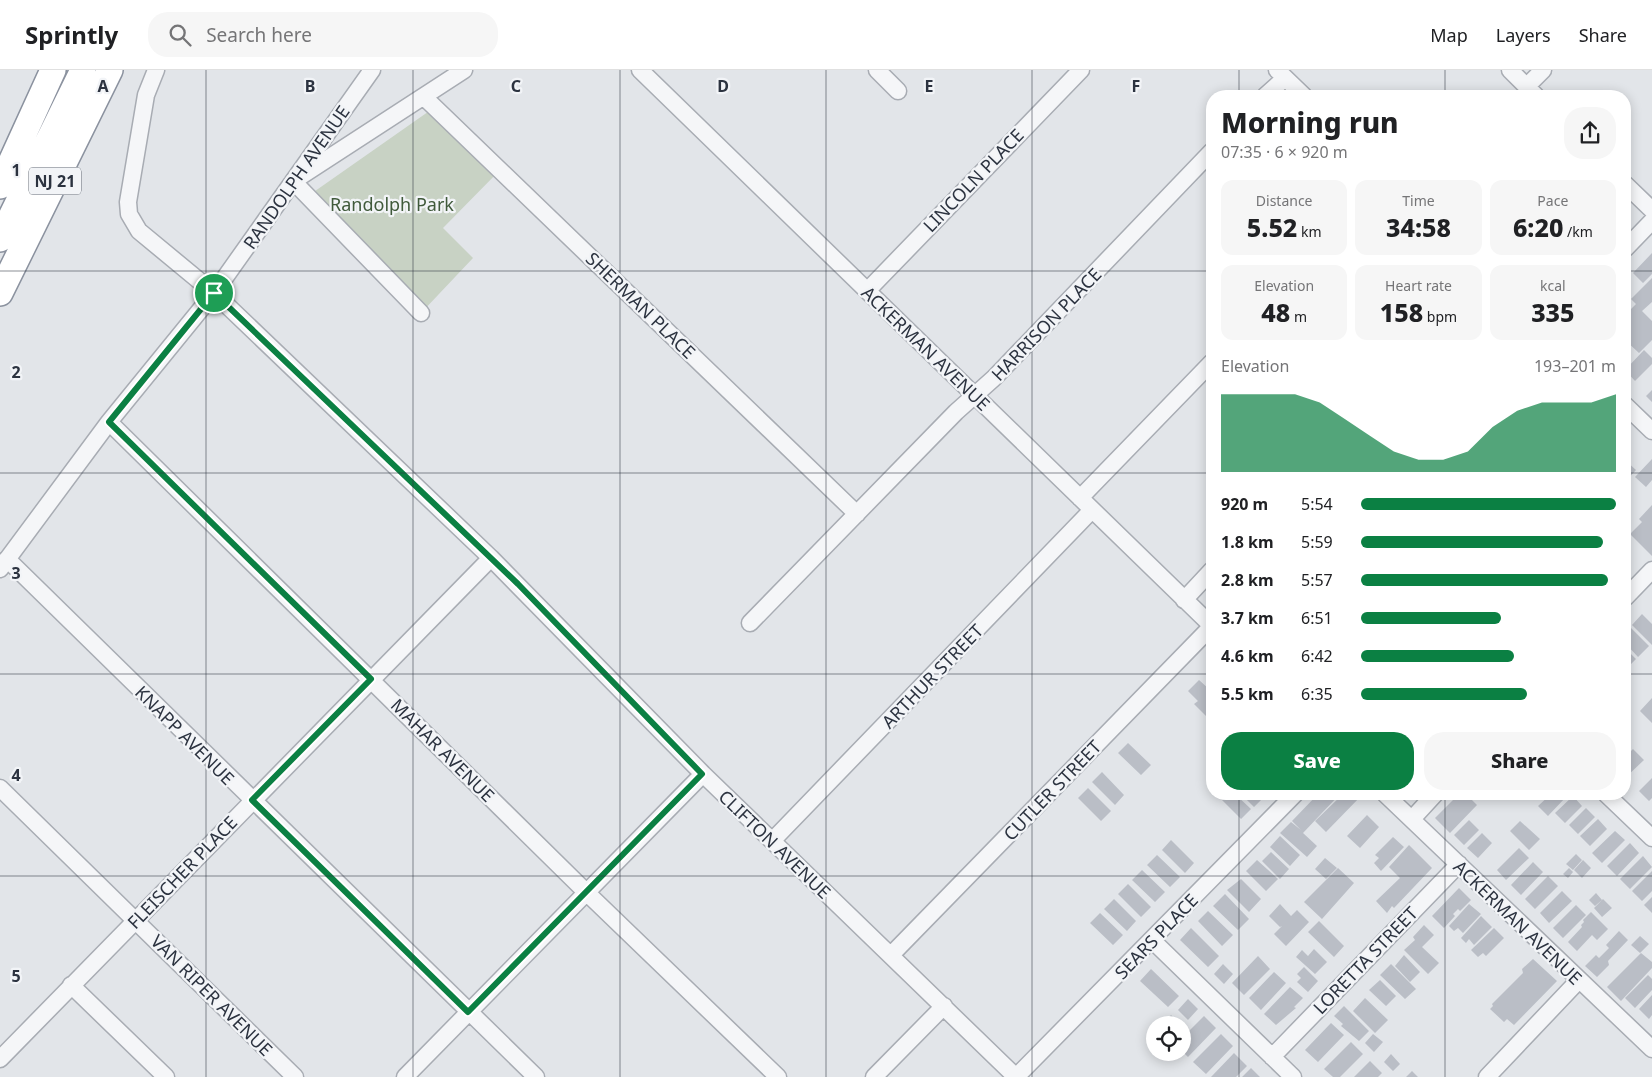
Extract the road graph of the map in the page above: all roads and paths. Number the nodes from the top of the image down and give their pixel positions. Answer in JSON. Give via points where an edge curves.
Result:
{"nodes":[{"id":1,"x":53,"y":70,"type":"edge"},
{"id":2,"x":83,"y":70,"type":"edge"},
{"id":3,"x":110,"y":70,"type":"edge"},
{"id":4,"x":156,"y":70,"type":"edge"},
{"id":5,"x":372,"y":70,"type":"edge"},
{"id":6,"x":464,"y":70,"type":"edge"},
{"id":7,"x":640,"y":70,"type":"edge"},
{"id":8,"x":876,"y":70,"type":"edge"},
{"id":9,"x":1080,"y":70,"type":"edge"},
{"id":10,"x":1510,"y":70,"type":"edge"},
{"id":11,"x":1542,"y":70,"type":"edge"},
{"id":12,"x":1281,"y":74,"type":"edge"},
{"id":13,"x":1269,"y":90,"type":"edge"},
{"id":14,"x":1298,"y":90,"type":"edge"},
{"id":15,"x":1530,"y":90,"type":"edge"},
{"id":16,"x":1532,"y":90,"type":"edge"},
{"id":17,"x":898,"y":91,"type":"dead end"},
{"id":18,"x":424,"y":97,"type":"junction"},
{"id":19,"x":1206,"y":156,"type":"edge"},
{"id":20,"x":293,"y":181,"type":"junction"},
{"id":21,"x":0,"y":186,"type":"edge"},
{"id":22,"x":1631,"y":190,"type":"edge"},
{"id":23,"x":1652,"y":210,"type":"edge"},
{"id":24,"x":1652,"y":221,"type":"edge"},
{"id":25,"x":0,"y":239,"type":"edge"},
{"id":26,"x":1631,"y":243,"type":"edge"},
{"id":27,"x":867,"y":291,"type":"junction"},
{"id":28,"x":0,"y":293,"type":"edge"},
{"id":29,"x":214,"y":293,"type":"junction"},
{"id":30,"x":421,"y":313,"type":"dead end"},
{"id":31,"x":1206,"y":368,"type":"edge"},
{"id":32,"x":975,"y":396,"type":"junction"},
{"id":33,"x":1631,"y":411,"type":"edge"},
{"id":34,"x":109,"y":422,"type":"junction"},
{"id":35,"x":1652,"y":430,"type":"edge"},
{"id":36,"x":1080,"y":498,"type":"junction"},
{"id":37,"x":1092,"y":510,"type":"junction"},
{"id":38,"x":857,"y":514,"type":"junction"},
{"id":39,"x":491,"y":558,"type":"junction"},
{"id":40,"x":3,"y":564,"type":"edge"},
{"id":41,"x":1652,"y":570,"type":"edge"},
{"id":42,"x":1206,"y":576,"type":"edge"},
{"id":43,"x":1631,"y":592,"type":"edge"},
{"id":44,"x":1184,"y":600,"type":"junction"},
{"id":45,"x":1206,"y":620,"type":"edge"},
{"id":46,"x":750,"y":623,"type":"dead end"},
{"id":47,"x":1206,"y":632,"type":"edge"},
{"id":48,"x":371,"y":679,"type":"junction"},
{"id":49,"x":702,"y":774,"type":"junction"},
{"id":50,"x":0,"y":788,"type":"edge"},
{"id":51,"x":252,"y":800,"type":"junction"},
{"id":52,"x":1289,"y":800,"type":"edge"},
{"id":53,"x":1391,"y":800,"type":"edge"},
{"id":54,"x":1430,"y":800,"type":"edge"},
{"id":55,"x":1612,"y":800,"type":"edge"},
{"id":56,"x":1412,"y":820,"type":"junction"},
{"id":57,"x":1652,"y":838,"type":"edge"},
{"id":58,"x":772,"y":841,"type":"junction"},
{"id":59,"x":1458,"y":864,"type":"junction"},
{"id":60,"x":586,"y":892,"type":"junction"},
{"id":61,"x":136,"y":919,"type":"junction"},
{"id":62,"x":1152,"y":940,"type":"junction"},
{"id":63,"x":891,"y":955,"type":"junction"},
{"id":64,"x":1579,"y":980,"type":"junction"},
{"id":65,"x":72,"y":985,"type":"junction"},
{"id":66,"x":944,"y":1006,"type":"junction"},
{"id":67,"x":468,"y":1012,"type":"junction"},
{"id":68,"x":1652,"y":1049,"type":"edge"},
{"id":69,"x":1272,"y":1057,"type":"junction"},
{"id":70,"x":0,"y":1059,"type":"edge"},
{"id":71,"x":166,"y":1077,"type":"edge"},
{"id":72,"x":295,"y":1077,"type":"edge"},
{"id":73,"x":405,"y":1077,"type":"edge"},
{"id":74,"x":536,"y":1077,"type":"edge"},
{"id":75,"x":778,"y":1077,"type":"edge"},
{"id":76,"x":874,"y":1077,"type":"edge"},
{"id":77,"x":1016,"y":1077,"type":"edge"},
{"id":78,"x":1293,"y":1077,"type":"edge"},
{"id":79,"x":1487,"y":1077,"type":"edge"}],
"edges":[{"from":1,"to":21,"type":"highway"},
{"from":2,"to":25,"type":"highway","number":"NJ 21"},
{"from":3,"to":28,"type":"highway","number":"NJ 21"},
{"from":4,"to":29,"type":"street","name":"CLIFTON AVENUE","via":[[146,94],[128,202],[129,214],[139,231]]},
{"from":5,"to":20,"type":"street","name":"RANDOLPH AVENUE"},
{"from":6,"to":18,"type":"street"},
{"from":7,"to":27,"type":"street","name":"ACKERMAN AVENUE"},
{"from":8,"to":17,"type":"street"},
{"from":9,"to":27,"type":"street","name":"LINCOLN PLACE"},
{"from":10,"to":15,"type":"street"},
{"from":11,"to":16,"type":"street"},
{"from":12,"to":13,"type":"street"},
{"from":12,"to":14,"type":"street"},
{"from":18,"to":20,"type":"street"},
{"from":18,"to":38,"type":"street","name":"SHERMAN PLACE"},
{"from":19,"to":32,"type":"street","name":"HARRISON PLACE"},
{"from":20,"to":29,"type":"street","name":"RANDOLPH AVENUE"},
{"from":20,"to":30,"type":"street"},
{"from":22,"to":23,"type":"street"},
{"from":24,"to":26,"type":"street"},
{"from":27,"to":32,"type":"street","name":"ACKERMAN AVENUE"},
{"from":29,"to":34,"type":"street","name":"RANDOLPH AVENUE"},
{"from":29,"to":39,"type":"street","name":"CLIFTON AVENUE"},
{"from":31,"to":36,"type":"street"},
{"from":32,"to":36,"type":"street","name":"ACKERMAN AVENUE"},
{"from":32,"to":38,"type":"street","name":"HARRISON PLACE"},
{"from":33,"to":35,"type":"street"},
{"from":34,"to":40,"type":"street","name":"RANDOLPH AVENUE"},
{"from":34,"to":48,"type":"street","name":"MAHAR AVENUE"},
{"from":36,"to":37,"type":"street","name":"ACKERMAN AVENUE"},
{"from":37,"to":44,"type":"street","name":"ACKERMAN AVENUE"},
{"from":37,"to":58,"type":"street","name":"ARTHUR STREET"},
{"from":38,"to":46,"type":"street","name":"HARRISON PLACE"},
{"from":39,"to":48,"type":"street","name":"FLEISCHER PLACE"},
{"from":39,"to":49,"type":"street","name":"CLIFTON AVENUE"},
{"from":40,"to":51,"type":"street","name":"KNAPP AVENUE"},
{"from":41,"to":43,"type":"street"},
{"from":42,"to":44,"type":"street"},
{"from":44,"to":45,"type":"street","name":"ACKERMAN AVENUE"},
{"from":47,"to":63,"type":"street","name":"CUTLER STREET"},
{"from":48,"to":51,"type":"street","name":"FLEISCHER PLACE"},
{"from":48,"to":60,"type":"street","name":"MAHAR AVENUE"},
{"from":49,"to":58,"type":"street","name":"CLIFTON AVENUE"},
{"from":49,"to":60,"type":"street"},
{"from":50,"to":61,"type":"street","name":"VAN RIPER AVENUE"},
{"from":51,"to":61,"type":"street","name":"FLEISCHER PLACE"},
{"from":51,"to":67,"type":"street","name":"KNAPP AVENUE"},
{"from":52,"to":62,"type":"street","name":"SEARS PLACE"},
{"from":53,"to":56,"type":"street","name":"ACKERMAN AVENUE"},
{"from":54,"to":56,"type":"street"},
{"from":55,"to":57,"type":"street"},
{"from":56,"to":59,"type":"street","name":"ACKERMAN AVENUE"},
{"from":58,"to":63,"type":"street","name":"CLIFTON AVENUE"},
{"from":59,"to":64,"type":"street","name":"ACKERMAN AVENUE"},
{"from":59,"to":69,"type":"street","name":"LORETTA STREET"},
{"from":60,"to":67,"type":"street"},
{"from":60,"to":75,"type":"street","name":"MAHAR AVENUE"},
{"from":61,"to":65,"type":"street","name":"FLEISCHER PLACE"},
{"from":61,"to":72,"type":"street","name":"VAN RIPER AVENUE"},
{"from":62,"to":69,"type":"street"},
{"from":62,"to":77,"type":"street","name":"SEARS PLACE"},
{"from":63,"to":66,"type":"street","name":"CLIFTON AVENUE"},
{"from":64,"to":68,"type":"street","name":"ACKERMAN AVENUE"},
{"from":64,"to":79,"type":"street"},
{"from":65,"to":70,"type":"street","name":"FLEISCHER PLACE"},
{"from":65,"to":71,"type":"street"},
{"from":66,"to":76,"type":"street"},
{"from":66,"to":77,"type":"street","name":"CLIFTON AVENUE"},
{"from":67,"to":73,"type":"street"},
{"from":67,"to":74,"type":"street","name":"KNAPP AVENUE"},
{"from":69,"to":78,"type":"street"}]}
